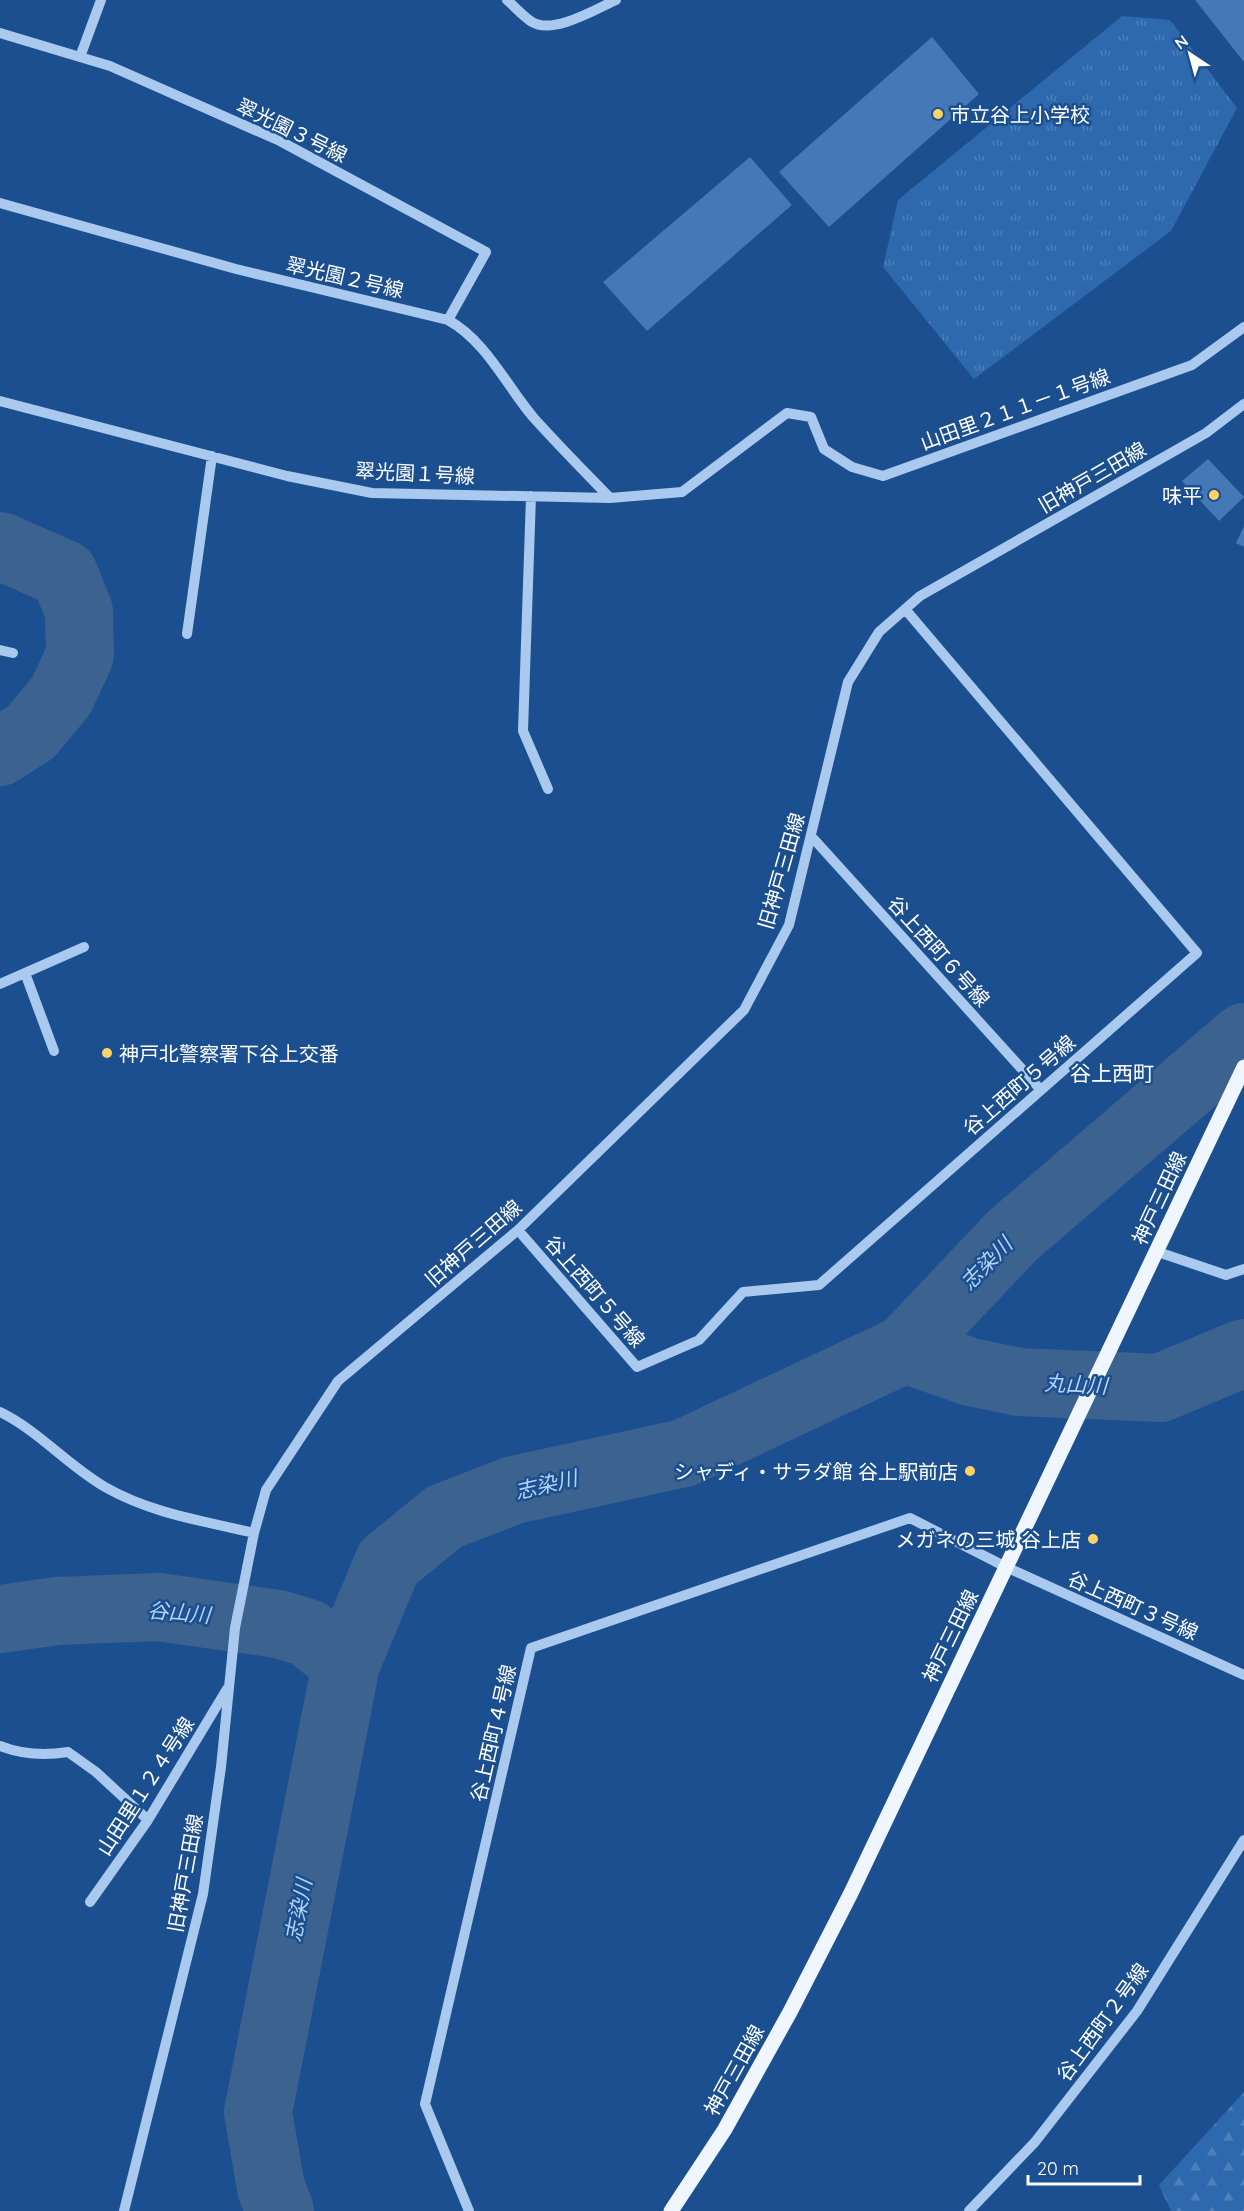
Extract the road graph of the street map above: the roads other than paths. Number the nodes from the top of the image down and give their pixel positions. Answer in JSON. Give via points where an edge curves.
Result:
{"nodes":[{"id":1,"x":101,"y":0,"type":"edge"},
{"id":2,"x":507,"y":0,"type":"edge"},
{"id":3,"x":616,"y":0,"type":"edge"},
{"id":4,"x":0,"y":33,"type":"edge"},
{"id":5,"x":81,"y":57,"type":"junction"},
{"id":6,"x":0,"y":203,"type":"edge"},
{"id":7,"x":448,"y":320,"type":"junction"},
{"id":8,"x":1244,"y":327,"type":"edge"},
{"id":9,"x":0,"y":401,"type":"edge"},
{"id":10,"x":1244,"y":404,"type":"edge"},
{"id":11,"x":812,"y":417,"type":"joint"},
{"id":12,"x":212,"y":456,"type":"junction"},
{"id":13,"x":531,"y":496,"type":"junction"},
{"id":14,"x":610,"y":498,"type":"junction"},
{"id":15,"x":905,"y":609,"type":"junction"},
{"id":16,"x":187,"y":634,"type":"dead end"},
{"id":17,"x":0,"y":650,"type":"edge"},
{"id":18,"x":13,"y":653,"type":"dead end"},
{"id":19,"x":548,"y":789,"type":"dead end"},
{"id":20,"x":811,"y":836,"type":"junction"},
{"id":21,"x":84,"y":947,"type":"dead end"},
{"id":22,"x":25,"y":974,"type":"junction"},
{"id":23,"x":0,"y":984,"type":"edge"},
{"id":24,"x":54,"y":1051,"type":"dead end"},
{"id":25,"x":1244,"y":1067,"type":"edge"},
{"id":26,"x":1040,"y":1089,"type":"junction"},
{"id":27,"x":518,"y":1230,"type":"junction"},
{"id":28,"x":1158,"y":1252,"type":"junction"},
{"id":29,"x":1244,"y":1269,"type":"edge"},
{"id":30,"x":0,"y":1412,"type":"edge"},
{"id":31,"x":254,"y":1534,"type":"junction"},
{"id":32,"x":1006,"y":1567,"type":"junction"},
{"id":33,"x":1244,"y":1675,"type":"edge"},
{"id":34,"x":229,"y":1687,"type":"junction"},
{"id":35,"x":0,"y":1746,"type":"edge"},
{"id":36,"x":148,"y":1820,"type":"junction"},
{"id":37,"x":1244,"y":1840,"type":"edge"},
{"id":38,"x":90,"y":1902,"type":"dead end"},
{"id":39,"x":124,"y":2211,"type":"edge"},
{"id":40,"x":469,"y":2211,"type":"edge"},
{"id":41,"x":671,"y":2211,"type":"edge"},
{"id":42,"x":969,"y":2211,"type":"edge"}],
"edges":[{"from":1,"to":5,"type":"street"},
{"from":2,"to":3,"type":"street","via":[[533,23],[552,25]]},
{"from":4,"to":5,"type":"street","name":"翠光園３号線"},
{"from":5,"to":7,"type":"street","name":"翠光園３号線","via":[[280,141],[486,252]]},
{"from":6,"to":7,"type":"street","name":"翠光園２号線","via":[[236,269]]},
{"from":7,"to":14,"type":"street","name":"翠光園２号線","via":[[462,328],[493,362],[532,416]]},
{"from":8,"to":11,"type":"street","name":"山田里２１１－１号線","via":[[1191,364],[883,476],[852,467],[824,449]]},
{"from":9,"to":12,"type":"street","name":"翠光園１号線"},
{"from":10,"to":15,"type":"street","name":"旧神戸三田線","via":[[1206,433],[920,596]]},
{"from":11,"to":14,"type":"street","name":"翠光園１号線","via":[[787,414],[682,492]]},
{"from":12,"to":13,"type":"street","name":"翠光園１号線","via":[[372,493]]},
{"from":12,"to":16,"type":"street"},
{"from":13,"to":14,"type":"street","name":"翠光園１号線"},
{"from":13,"to":19,"type":"street","via":[[523,731]]},
{"from":15,"to":20,"type":"street","name":"旧神戸三田線","via":[[879,632],[848,682]]},
{"from":15,"to":26,"type":"street","name":"谷上西町５号線","via":[[1197,953]]},
{"from":17,"to":18,"type":"street"},
{"from":20,"to":26,"type":"street","name":"谷上西町６号線"},
{"from":20,"to":27,"type":"street","name":"旧神戸三田線","via":[[789,925],[744,1010]]},
{"from":21,"to":22,"type":"street"},
{"from":22,"to":23,"type":"street"},
{"from":22,"to":24,"type":"street"},
{"from":25,"to":28,"type":"main road","name":"神戸三田線"},
{"from":26,"to":27,"type":"street","name":"谷上西町５号線","via":[[819,1285],[743,1293],[699,1340],[637,1367]]},
{"from":27,"to":31,"type":"street","name":"旧神戸三田線","via":[[338,1381],[266,1490]]},
{"from":28,"to":29,"type":"street","via":[[1226,1275]]},
{"from":28,"to":32,"type":"main road","name":"神戸三田線"},
{"from":30,"to":31,"type":"street","via":[[23,1423],[104,1486],[147,1508]]},
{"from":31,"to":34,"type":"street","name":"旧神戸三田線","via":[[235,1628]]},
{"from":32,"to":33,"type":"street","name":"谷上西町３号線"},
{"from":32,"to":40,"type":"street","name":"谷上西町４号線","via":[[910,1518],[531,1648],[425,2104]]},
{"from":32,"to":41,"type":"main road","name":"神戸三田線","via":[[790,2012],[725,2129]]},
{"from":34,"to":36,"type":"street","name":"山田里１２４号線"},
{"from":34,"to":39,"type":"street","name":"旧神戸三田線","via":[[203,1894]]},
{"from":35,"to":36,"type":"street","via":[[50,1755],[68,1752]]},
{"from":36,"to":38,"type":"street","name":"山田里１２４号線"},
{"from":37,"to":42,"type":"street","name":"谷上西町２号線","via":[[1137,2010],[1035,2142]]}]}
